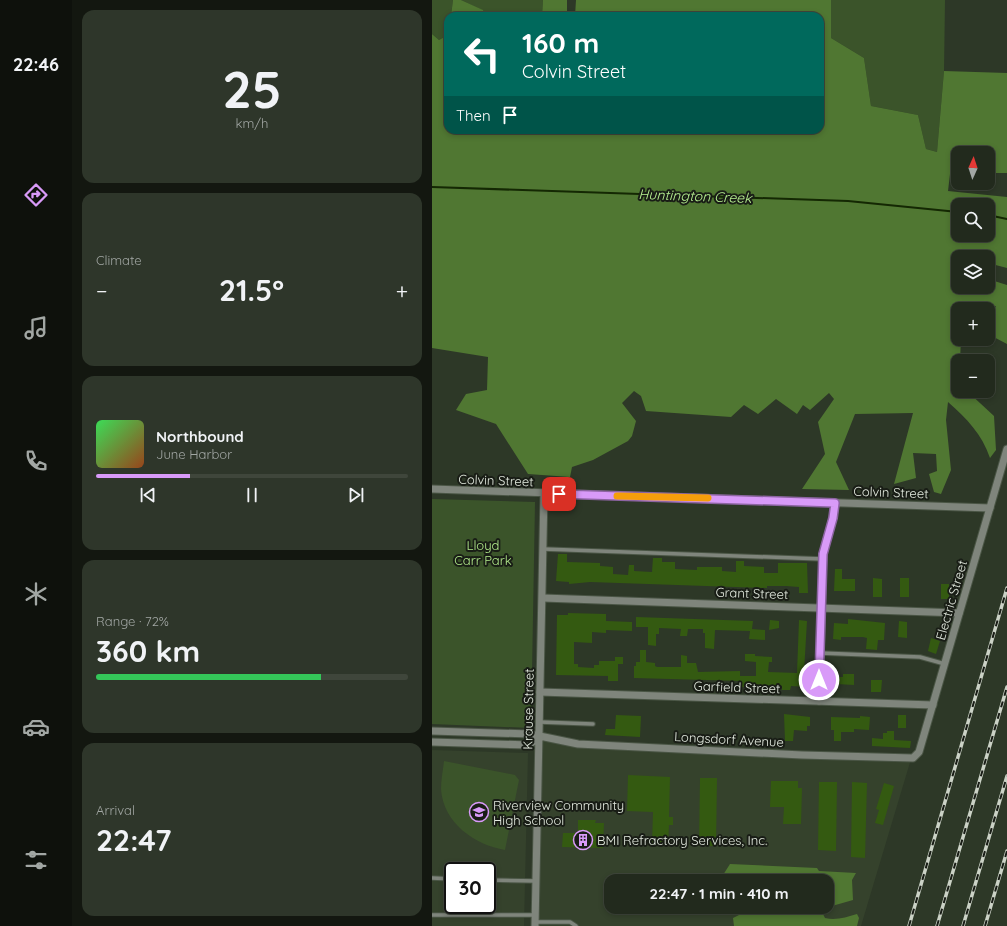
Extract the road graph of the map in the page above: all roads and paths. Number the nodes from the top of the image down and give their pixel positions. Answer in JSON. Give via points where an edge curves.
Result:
{"nodes":[{"id":1,"x":1007,"y":449,"type":"edge"},
{"id":2,"x":432,"y":489,"type":"edge"},
{"id":3,"x":544,"y":493,"type":"junction"},
{"id":4,"x":835,"y":503,"type":"junction"},
{"id":5,"x":990,"y":508,"type":"junction"},
{"id":6,"x":543,"y":549,"type":"junction"},
{"id":7,"x":823,"y":559,"type":"junction"},
{"id":8,"x":543,"y":598,"type":"junction"},
{"id":9,"x":820,"y":608,"type":"junction"},
{"id":10,"x":960,"y":613,"type":"junction"},
{"id":11,"x":819,"y":654,"type":"junction"},
{"id":12,"x":944,"y":664,"type":"junction"},
{"id":13,"x":540,"y":692,"type":"junction"},
{"id":14,"x":819,"y":701,"type":"junction"},
{"id":15,"x":933,"y":705,"type":"junction"},
{"id":16,"x":540,"y":722,"type":"junction"},
{"id":17,"x":593,"y":724,"type":"dead end"},
{"id":18,"x":435,"y":731,"type":"edge"},
{"id":19,"x":540,"y":738,"type":"junction"},
{"id":20,"x":435,"y":742,"type":"edge"},
{"id":21,"x":916,"y":756,"type":"joint"},
{"id":22,"x":432,"y":878,"type":"edge"},
{"id":23,"x":444,"y":879,"type":"edge"},
{"id":24,"x":496,"y":880,"type":"edge"},
{"id":25,"x":536,"y":881,"type":"junction"},
{"id":26,"x":432,"y":915,"type":"edge"},
{"id":27,"x":535,"y":921,"type":"edge"},
{"id":28,"x":576,"y":926,"type":"edge"}],
"edges":[{"from":1,"to":5,"type":"street","name":"Electric Street"},
{"from":2,"to":3,"type":"street","name":"Colvin Street"},
{"from":3,"to":4,"type":"street","name":"Colvin Street"},
{"from":3,"to":6,"type":"street","name":"Krause Street"},
{"from":4,"to":5,"type":"street","name":"Colvin Street"},
{"from":4,"to":7,"type":"street"},
{"from":5,"to":10,"type":"street","name":"Electric Street"},
{"from":6,"to":7,"type":"lane"},
{"from":6,"to":8,"type":"street","name":"Krause Street"},
{"from":7,"to":9,"type":"street"},
{"from":8,"to":9,"type":"street","name":"Grant Street"},
{"from":8,"to":13,"type":"street","name":"Krause Street"},
{"from":9,"to":10,"type":"street","name":"Grant Street"},
{"from":9,"to":11,"type":"street"},
{"from":10,"to":12,"type":"street","name":"Electric Street"},
{"from":11,"to":12,"type":"lane","via":[[920,657]]},
{"from":11,"to":14,"type":"street"},
{"from":12,"to":15,"type":"street","name":"Electric Street"},
{"from":13,"to":14,"type":"street","name":"Garfield Street"},
{"from":13,"to":16,"type":"street","name":"Krause Street"},
{"from":14,"to":15,"type":"street","name":"Garfield Street"},
{"from":15,"to":21,"type":"street","name":"Electric Street"},
{"from":16,"to":17,"type":"lane"},
{"from":16,"to":19,"type":"street","name":"Krause Street"},
{"from":18,"to":19,"type":"street","name":"Longsdorf Avenue","via":[[530,734]]},
{"from":18,"to":20,"type":"lane"},
{"from":19,"to":20,"type":"street","name":"Longsdorf Avenue","via":[[528,745]]},
{"from":19,"to":21,"type":"street","name":"Longsdorf Avenue","via":[[578,744],[911,759]]},
{"from":19,"to":25,"type":"street","name":"Krause Street"},
{"from":22,"to":23,"type":"lane"},
{"from":24,"to":25,"type":"lane"},
{"from":25,"to":27,"type":"street","name":"Krause Street"},
{"from":26,"to":27,"type":"lane"},
{"from":27,"to":28,"type":"lane","via":[[570,922]]}]}
